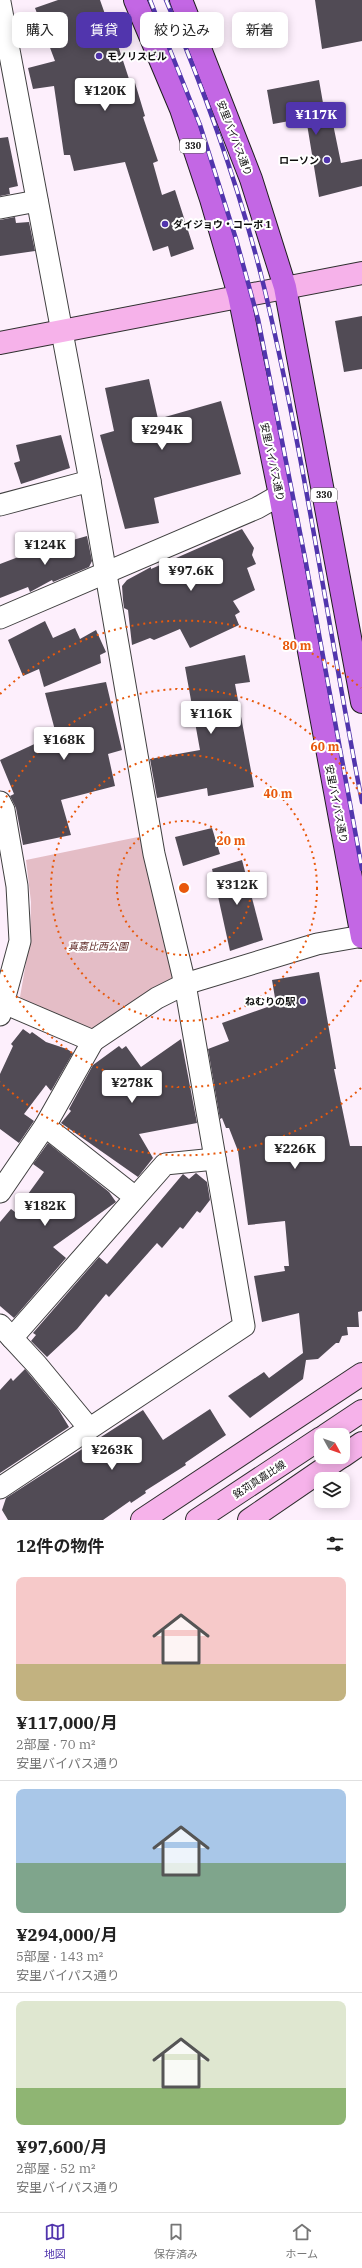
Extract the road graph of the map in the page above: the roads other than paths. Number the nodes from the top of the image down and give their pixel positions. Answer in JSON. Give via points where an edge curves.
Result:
{"nodes":[{"id":1,"x":135,"y":0,"type":"edge"},
{"id":2,"x":181,"y":0,"type":"edge"},
{"id":3,"x":0,"y":2,"type":"edge"},
{"id":4,"x":37,"y":201,"type":"junction"},
{"id":5,"x":0,"y":208,"type":"edge"},
{"id":6,"x":362,"y":273,"type":"edge"},
{"id":7,"x":285,"y":287,"type":"junction"},
{"id":8,"x":239,"y":296,"type":"junction"},
{"id":9,"x":61,"y":332,"type":"junction"},
{"id":10,"x":0,"y":343,"type":"edge"},
{"id":11,"x":90,"y":481,"type":"junction"},
{"id":12,"x":280,"y":495,"type":"junction"},
{"id":13,"x":0,"y":505,"type":"edge"},
{"id":14,"x":105,"y":572,"type":"junction"},
{"id":15,"x":0,"y":618,"type":"edge"},
{"id":16,"x":362,"y":702,"type":"edge"},
{"id":17,"x":0,"y":802,"type":"edge"},
{"id":18,"x":362,"y":936,"type":"edge"},
{"id":19,"x":185,"y":984,"type":"junction"},
{"id":20,"x":2,"y":1009,"type":"edge"},
{"id":21,"x":93,"y":1041,"type":"junction"},
{"id":22,"x":45,"y":1126,"type":"junction"},
{"id":23,"x":215,"y":1159,"type":"junction"},
{"id":24,"x":0,"y":1192,"type":"edge"},
{"id":25,"x":135,"y":1197,"type":"junction"},
{"id":26,"x":6,"y":1331,"type":"edge"},
{"id":27,"x":362,"y":1374,"type":"edge"},
{"id":28,"x":362,"y":1411,"type":"edge"},
{"id":29,"x":89,"y":1428,"type":"junction"},
{"id":30,"x":336,"y":1428,"type":"edge"},
{"id":31,"x":314,"y":1443,"type":"edge"},
{"id":32,"x":362,"y":1443,"type":"edge"},
{"id":33,"x":350,"y":1451,"type":"edge"},
{"id":34,"x":330,"y":1464,"type":"edge"},
{"id":35,"x":0,"y":1488,"type":"edge"},
{"id":36,"x":142,"y":1520,"type":"edge"},
{"id":37,"x":197,"y":1520,"type":"edge"},
{"id":38,"x":249,"y":1520,"type":"edge"}],
"edges":[{"from":1,"to":8,"type":"highway","name":"安里バイパス通り","number":"330","via":[[181,109]]},
{"from":2,"to":7,"type":"highway","name":"安里バイパス通り","number":"330","via":[[251,179]]},
{"from":3,"to":4,"type":"street"},
{"from":4,"to":5,"type":"street"},
{"from":4,"to":9,"type":"street"},
{"from":6,"to":7,"type":"street"},
{"from":7,"to":8,"type":"street"},
{"from":7,"to":16,"type":"highway","name":"安里バイパス通り","number":"330"},
{"from":8,"to":9,"type":"street"},
{"from":8,"to":12,"type":"highway","name":"安里バイパス通り","number":"330"},
{"from":9,"to":10,"type":"street"},
{"from":9,"to":11,"type":"street"},
{"from":11,"to":13,"type":"street"},
{"from":11,"to":14,"type":"street"},
{"from":12,"to":14,"type":"street","via":[[257,508]]},
{"from":12,"to":18,"type":"highway","name":"安里バイパス通り","number":"330"},
{"from":14,"to":15,"type":"street"},
{"from":14,"to":19,"type":"street","via":[[154,854]]},
{"from":17,"to":20,"type":"street","via":[[4,810],[17,886],[20,941]]},
{"from":18,"to":19,"type":"street","via":[[317,944]]},
{"from":19,"to":21,"type":"street","via":[[157,998]]},
{"from":19,"to":23,"type":"street"},
{"from":20,"to":21,"type":"street"},
{"from":21,"to":22,"type":"street"},
{"from":22,"to":24,"type":"street"},
{"from":22,"to":25,"type":"street"},
{"from":23,"to":25,"type":"street","via":[[165,1164]]},
{"from":23,"to":29,"type":"street","via":[[244,1326]]},
{"from":25,"to":26,"type":"street"},
{"from":26,"to":29,"type":"street"},
{"from":27,"to":36,"type":"street"},
{"from":28,"to":30,"type":"street"},
{"from":29,"to":35,"type":"street"},
{"from":31,"to":37,"type":"street","name":"銘苅真嘉比線"},
{"from":32,"to":33,"type":"street"},
{"from":34,"to":38,"type":"street"}]}
